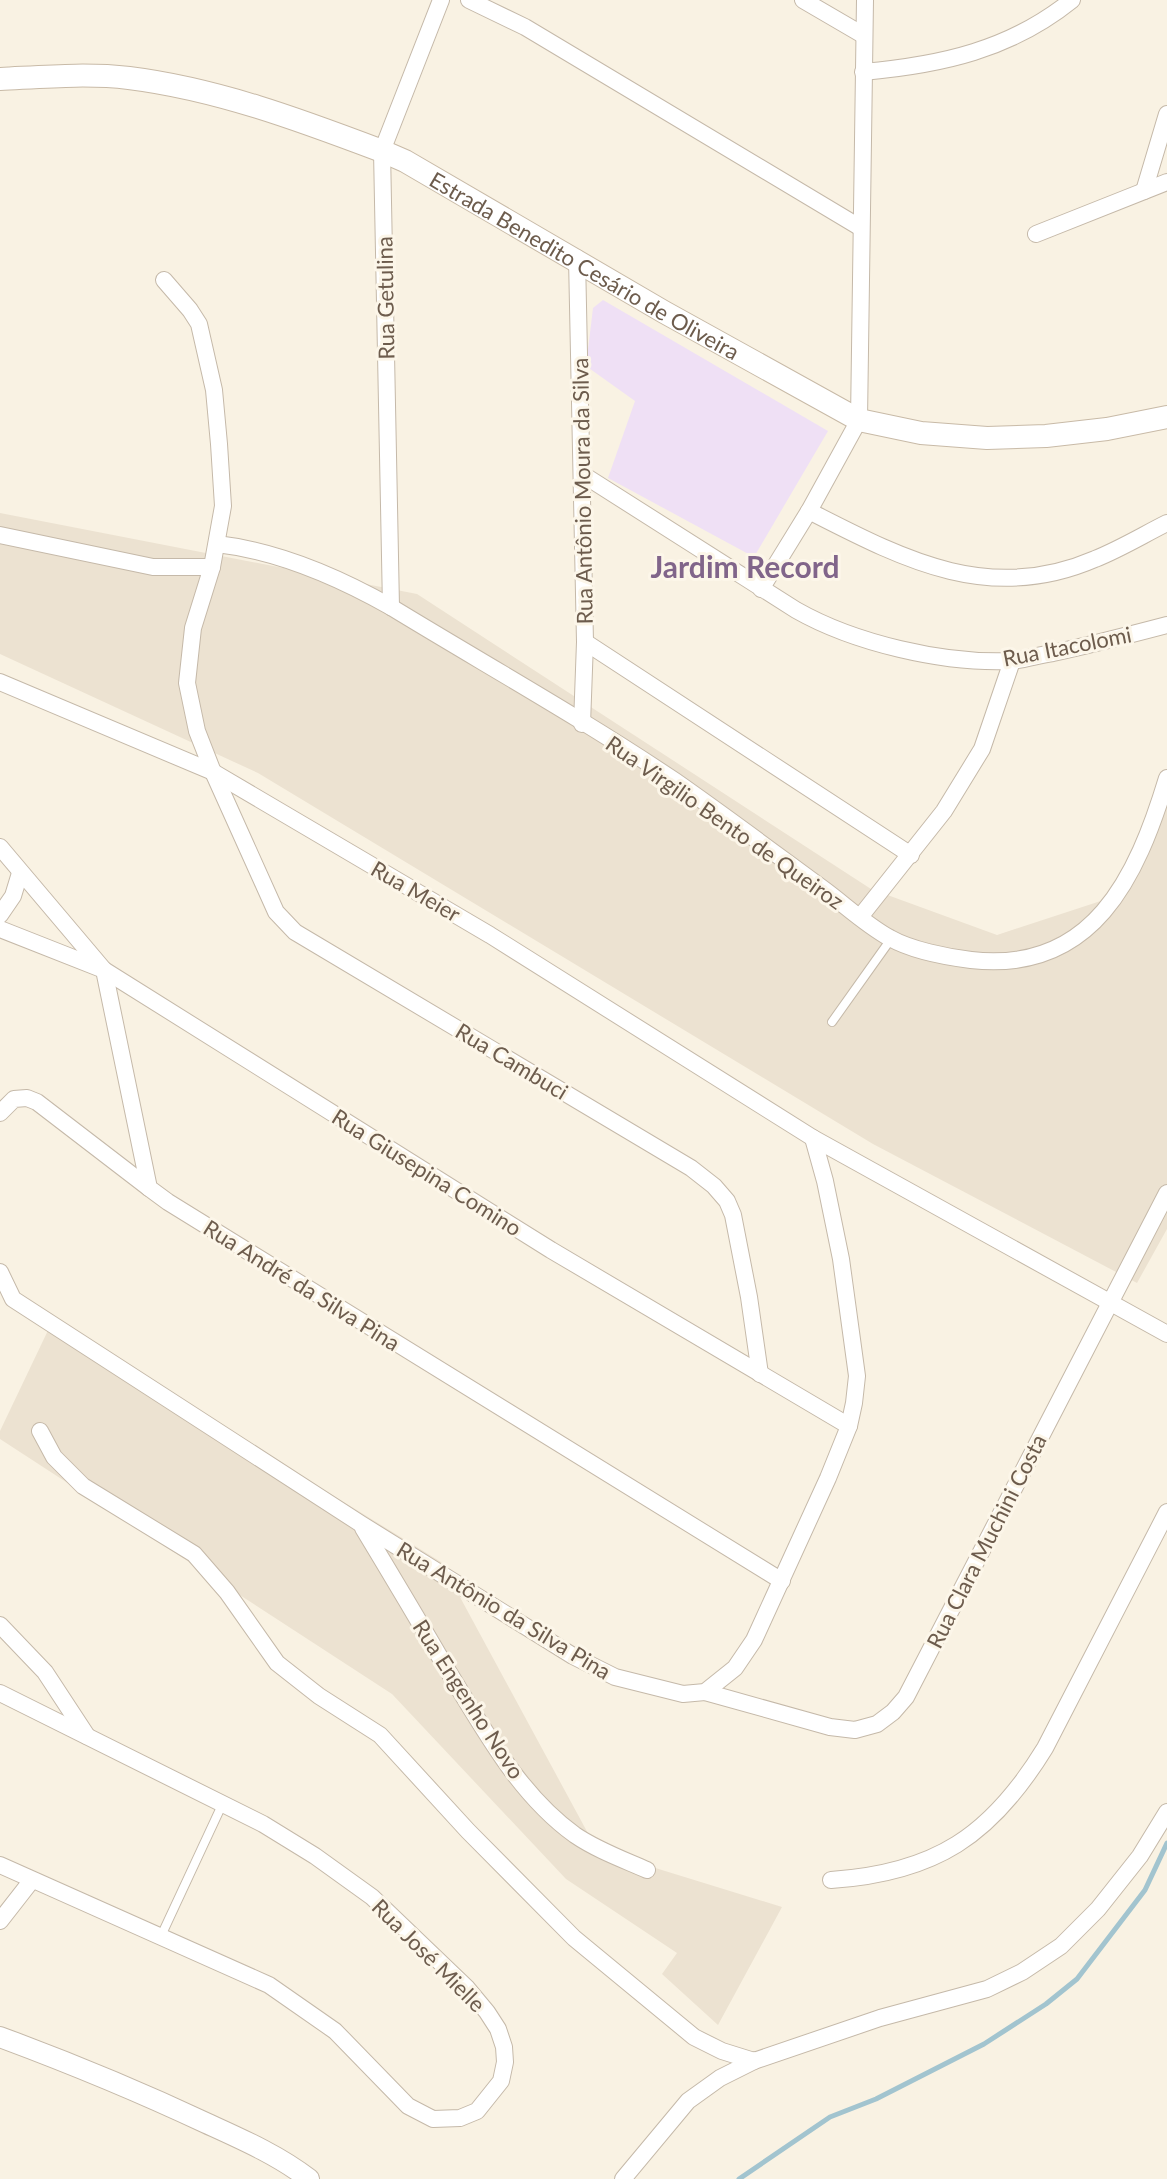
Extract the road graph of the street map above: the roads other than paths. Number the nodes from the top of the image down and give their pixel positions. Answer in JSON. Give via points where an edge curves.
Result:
{"nodes":[{"id":1,"x":441,"y":0,"type":"edge"},
{"id":2,"x":469,"y":0,"type":"edge"},
{"id":3,"x":803,"y":0,"type":"edge"},
{"id":4,"x":865,"y":0,"type":"edge"},
{"id":5,"x":1072,"y":0,"type":"edge"},
{"id":6,"x":863,"y":35,"type":"junction"},
{"id":7,"x":863,"y":72,"type":"junction"},
{"id":8,"x":0,"y":79,"type":"edge"},
{"id":9,"x":1167,"y":114,"type":"edge"},
{"id":10,"x":382,"y":151,"type":"junction"},
{"id":11,"x":1167,"y":182,"type":"edge"},
{"id":12,"x":1144,"y":191,"type":"junction"},
{"id":13,"x":861,"y":228,"type":"junction"},
{"id":14,"x":1036,"y":234,"type":"dead end"},
{"id":15,"x":577,"y":258,"type":"junction"},
{"id":16,"x":164,"y":280,"type":"dead end"},
{"id":17,"x":1167,"y":417,"type":"edge"},
{"id":18,"x":859,"y":420,"type":"junction"},
{"id":19,"x":582,"y":474,"type":"junction"},
{"id":20,"x":809,"y":511,"type":"junction"},
{"id":21,"x":1167,"y":523,"type":"edge"},
{"id":22,"x":0,"y":535,"type":"edge"},
{"id":23,"x":217,"y":544,"type":"junction"},
{"id":24,"x":212,"y":567,"type":"junction"},
{"id":25,"x":761,"y":589,"type":"junction"},
{"id":26,"x":391,"y":607,"type":"junction"},
{"id":27,"x":1167,"y":625,"type":"edge"},
{"id":28,"x":585,"y":642,"type":"junction"},
{"id":29,"x":1012,"y":661,"type":"junction"},
{"id":30,"x":0,"y":682,"type":"edge"},
{"id":31,"x":582,"y":724,"type":"junction"},
{"id":32,"x":213,"y":772,"type":"junction"},
{"id":33,"x":1167,"y":778,"type":"edge"},
{"id":34,"x":0,"y":847,"type":"edge"},
{"id":35,"x":911,"y":855,"type":"junction"},
{"id":36,"x":20,"y":873,"type":"junction"},
{"id":37,"x":0,"y":915,"type":"edge"},
{"id":38,"x":860,"y":917,"type":"junction"},
{"id":39,"x":0,"y":929,"type":"edge"},
{"id":40,"x":891,"y":939,"type":"junction"},
{"id":41,"x":104,"y":970,"type":"junction"},
{"id":42,"x":832,"y":1022,"type":"dead end"},
{"id":43,"x":0,"y":1113,"type":"edge"},
{"id":44,"x":813,"y":1138,"type":"junction"},
{"id":45,"x":149,"y":1188,"type":"junction"},
{"id":46,"x":1167,"y":1193,"type":"edge"},
{"id":47,"x":0,"y":1272,"type":"edge"},
{"id":48,"x":1109,"y":1303,"type":"junction"},
{"id":49,"x":1167,"y":1334,"type":"edge"},
{"id":50,"x":760,"y":1374,"type":"junction"},
{"id":51,"x":849,"y":1426,"type":"junction"},
{"id":52,"x":40,"y":1431,"type":"dead end"},
{"id":53,"x":1167,"y":1512,"type":"edge"},
{"id":54,"x":361,"y":1524,"type":"junction"},
{"id":55,"x":782,"y":1581,"type":"junction"},
{"id":56,"x":0,"y":1625,"type":"edge"},
{"id":57,"x":705,"y":1692,"type":"junction"},
{"id":58,"x":0,"y":1693,"type":"edge"},
{"id":59,"x":88,"y":1738,"type":"junction"},
{"id":60,"x":222,"y":1805,"type":"junction"},
{"id":61,"x":1167,"y":1812,"type":"edge"},
{"id":62,"x":1164,"y":1831,"type":"edge"},
{"id":63,"x":0,"y":1865,"type":"edge"},
{"id":64,"x":647,"y":1870,"type":"dead end"},
{"id":65,"x":32,"y":1880,"type":"junction"},
{"id":66,"x":831,"y":1880,"type":"dead end"},
{"id":67,"x":0,"y":1921,"type":"edge"},
{"id":68,"x":161,"y":1937,"type":"junction"},
{"id":69,"x":0,"y":2037,"type":"edge"},
{"id":70,"x":754,"y":2061,"type":"junction"},
{"id":71,"x":309,"y":2179,"type":"edge"},
{"id":72,"x":623,"y":2179,"type":"edge"}],
"edges":[{"from":1,"to":10,"type":"street","name":"Rua Getulina"},
{"from":2,"to":13,"type":"street","via":[[525,27]]},
{"from":3,"to":6,"type":"street"},
{"from":4,"to":6,"type":"street"},
{"from":5,"to":7,"type":"street","via":[[1005,42],[917,66]]},
{"from":6,"to":7,"type":"street"},
{"from":7,"to":13,"type":"street"},
{"from":8,"to":10,"type":"main road","name":"Estrada Benedito Cesário de Oliveira","via":[[129,78],[220,96]]},
{"from":9,"to":12,"type":"street"},
{"from":10,"to":15,"type":"main road","name":"Estrada Benedito Cesário de Oliveira"},
{"from":10,"to":26,"type":"street","name":"Rua Getulina"},
{"from":11,"to":12,"type":"street"},
{"from":12,"to":14,"type":"street"},
{"from":13,"to":18,"type":"street"},
{"from":15,"to":18,"type":"main road","name":"Estrada Benedito Cesário de Oliveira"},
{"from":15,"to":19,"type":"street","name":"Rua Antônio Moura da Silva"},
{"from":16,"to":23,"type":"street","name":"Rua Cambuci","via":[[199,324],[214,390],[223,506]]},
{"from":17,"to":18,"type":"main road","name":"Estrada Benedito Cesário de Oliveira","via":[[1107,429],[987,438],[921,433]]},
{"from":18,"to":20,"type":"street"},
{"from":19,"to":25,"type":"street","name":"Rua Itacolomi"},
{"from":19,"to":28,"type":"street","name":"Rua Antônio Moura da Silva"},
{"from":20,"to":21,"type":"street","via":[[930,566],[981,578],[1065,569]]},
{"from":20,"to":25,"type":"street"},
{"from":22,"to":24,"type":"street","via":[[153,567]]},
{"from":23,"to":24,"type":"street","name":"Rua Cambuci"},
{"from":23,"to":26,"type":"street","name":"Rua Virgilio Bento de Queiroz","via":[[260,551]]},
{"from":24,"to":32,"type":"street","name":"Rua Cambuci","via":[[193,628],[187,683]]},
{"from":25,"to":29,"type":"street","name":"Rua Itacolomi","via":[[824,626],[857,638],[923,654]]},
{"from":26,"to":31,"type":"street","name":"Rua Virgilio Bento de Queiroz"},
{"from":27,"to":29,"type":"street","name":"Rua Itacolomi"},
{"from":28,"to":31,"type":"street","name":"Rua Antônio Moura da Silva"},
{"from":28,"to":35,"type":"street"},
{"from":29,"to":35,"type":"street","via":[[982,749]]},
{"from":30,"to":32,"type":"street","name":"Rua Meier"},
{"from":31,"to":38,"type":"street","name":"Rua Virgilio Bento de Queiroz","via":[[673,780]]},
{"from":32,"to":44,"type":"street","name":"Rua Meier","via":[[490,935]]},
{"from":32,"to":50,"type":"street","name":"Rua Cambuci","via":[[276,912],[295,932],[714,1186],[733,1215]]},
{"from":33,"to":40,"type":"street","name":"Rua Virgilio Bento de Queiroz","via":[[1133,870],[1110,907],[1080,935],[1039,955],[993,962],[946,957]]},
{"from":34,"to":36,"type":"street"},
{"from":35,"to":38,"type":"street"},
{"from":36,"to":37,"type":"street"},
{"from":36,"to":41,"type":"street"},
{"from":38,"to":40,"type":"street","name":"Rua Virgilio Bento de Queiroz"},
{"from":39,"to":41,"type":"street","name":"Rua Giusepina Comino"},
{"from":40,"to":42,"type":"lane"},
{"from":41,"to":45,"type":"street"},
{"from":41,"to":50,"type":"street","name":"Rua Giusepina Comino","via":[[551,1250]]},
{"from":43,"to":45,"type":"street","name":"Rua André da Silva Pina","via":[[14,1099],[37,1102]]},
{"from":44,"to":48,"type":"street","name":"Rua Meier"},
{"from":44,"to":51,"type":"street","via":[[839,1246],[857,1376]]},
{"from":45,"to":55,"type":"street","name":"Rua André da Silva Pina"},
{"from":46,"to":48,"type":"street","name":"Rua Clara Muchini Costa"},
{"from":47,"to":54,"type":"street","name":"Rua Antônio da Silva Pina","via":[[13,1299]]},
{"from":48,"to":49,"type":"street","name":"Rua Meier"},
{"from":48,"to":57,"type":"street","name":"Rua Clara Muchini Costa","via":[[906,1697],[893,1712],[855,1730]]},
{"from":50,"to":51,"type":"street","name":"Rua Giusepina Comino"},
{"from":51,"to":55,"type":"street"},
{"from":52,"to":70,"type":"street","via":[[54,1457],[83,1486],[194,1554],[277,1663],[380,1735],[574,1938],[694,2037]]},
{"from":53,"to":66,"type":"street","via":[[1045,1748],[996,1815],[953,1848],[916,1865]]},
{"from":54,"to":57,"type":"street","name":"Rua Antônio da Silva Pina","via":[[615,1677],[683,1694]]},
{"from":54,"to":64,"type":"street","name":"Rua Engenho Novo","via":[[493,1746],[525,1786],[577,1836]]},
{"from":55,"to":57,"type":"street","via":[[735,1668]]},
{"from":56,"to":59,"type":"street","via":[[45,1672]]},
{"from":58,"to":59,"type":"street","name":"Rua José Mielle"},
{"from":59,"to":60,"type":"street","name":"Rua José Mielle"},
{"from":60,"to":68,"type":"lane"},
{"from":60,"to":68,"type":"street","name":"Rua José Mielle","via":[[315,1856],[372,1897],[421,1942],[498,2029],[505,2062],[501,2081],[477,2111],[433,2119],[408,2106],[350,2045],[295,2001]]},
{"from":61,"to":62,"type":"street"},
{"from":62,"to":70,"type":"street","via":[[1061,1946],[1022,1972],[987,1989]]},
{"from":63,"to":65,"type":"street","name":"Rua José Mielle"},
{"from":65,"to":67,"type":"street"},
{"from":65,"to":68,"type":"street","name":"Rua José Mielle"},
{"from":69,"to":71,"type":"street","via":[[136,2090],[291,2165]]},
{"from":70,"to":72,"type":"street","via":[[688,2101]]}]}
